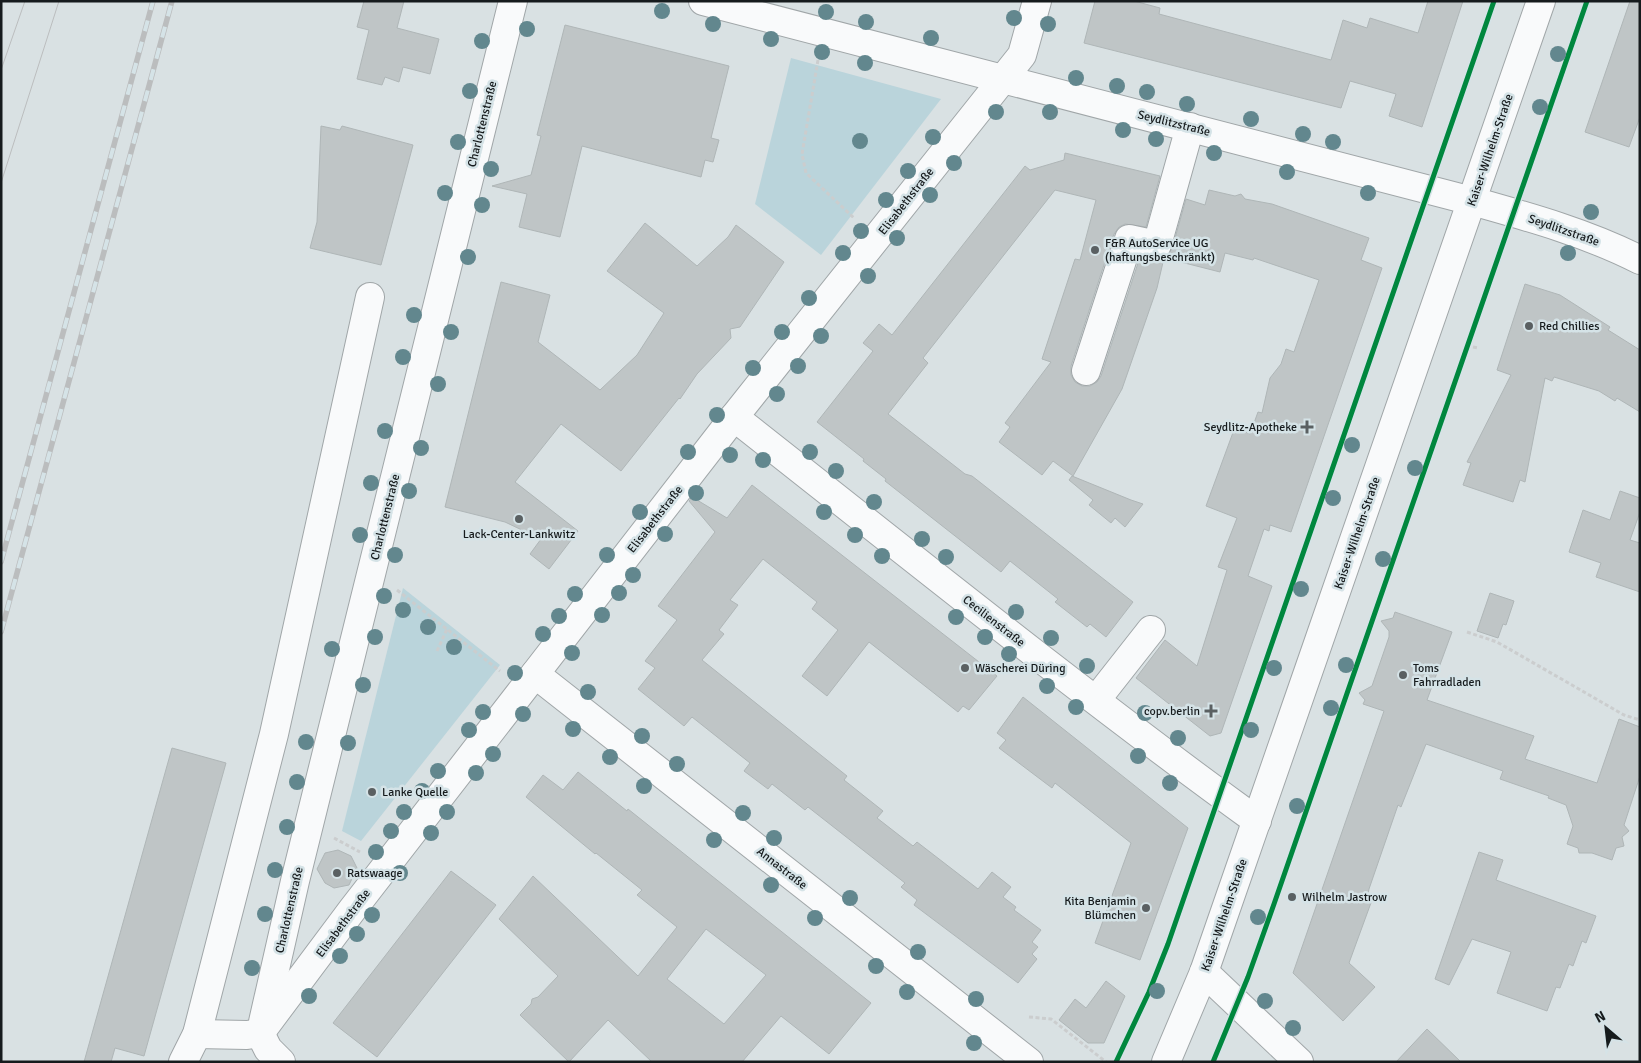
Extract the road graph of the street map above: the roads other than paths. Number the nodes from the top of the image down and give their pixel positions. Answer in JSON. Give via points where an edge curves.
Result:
{"nodes":[{"id":1,"x":513,"y":1,"type":"edge"},
{"id":2,"x":703,"y":1,"type":"edge"},
{"id":3,"x":1037,"y":1,"type":"edge"},
{"id":4,"x":1541,"y":1,"type":"edge"},
{"id":5,"x":1002,"y":79,"type":"junction"},
{"id":6,"x":1190,"y":127,"type":"junction"},
{"id":7,"x":1472,"y":201,"type":"junction"},
{"id":8,"x":1640,"y":260,"type":"edge"},
{"id":9,"x":370,"y":297,"type":"dead end"},
{"id":10,"x":1086,"y":371,"type":"dead end"},
{"id":11,"x":734,"y":417,"type":"junction"},
{"id":12,"x":1151,"y":630,"type":"dead end"},
{"id":13,"x":535,"y":674,"type":"junction"},
{"id":14,"x":1096,"y":700,"type":"junction"},
{"id":15,"x":1257,"y":821,"type":"junction"},
{"id":16,"x":1204,"y":972,"type":"junction"},
{"id":17,"x":260,"y":1033,"type":"junction"},
{"id":18,"x":197,"y":1034,"type":"junction"},
{"id":19,"x":183,"y":1062,"type":"edge"},
{"id":20,"x":281,"y":1062,"type":"edge"},
{"id":21,"x":1029,"y":1062,"type":"edge"},
{"id":22,"x":1166,"y":1062,"type":"edge"},
{"id":23,"x":1298,"y":1062,"type":"edge"}],
"edges":[{"from":1,"to":17,"type":"street","name":"Charlottenstraße","via":[[297,871]]},
{"from":2,"to":5,"type":"street","name":"Seydlitzstraße"},
{"from":3,"to":5,"type":"street","name":"Elisabethstraße","via":[[1022,55]]},
{"from":4,"to":7,"type":"street","name":"Kaiser-Wilhelm-Straße"},
{"from":5,"to":6,"type":"street","name":"Seydlitzstraße"},
{"from":5,"to":11,"type":"street","name":"Elisabethstraße"},
{"from":6,"to":7,"type":"street","name":"Seydlitzstraße"},
{"from":6,"to":10,"type":"street","via":[[1157,245],[1129,239]]},
{"from":7,"to":8,"type":"street","name":"Seydlitzstraße","via":[[1544,222]]},
{"from":7,"to":15,"type":"street","name":"Kaiser-Wilhelm-Straße"},
{"from":9,"to":18,"type":"street","via":[[274,734]]},
{"from":11,"to":13,"type":"street","name":"Elisabethstraße"},
{"from":11,"to":14,"type":"street","name":"Cecilienstraße"},
{"from":12,"to":14,"type":"street"},
{"from":13,"to":17,"type":"street","name":"Elisabethstraße"},
{"from":13,"to":21,"type":"street","name":"Annastraße"},
{"from":14,"to":15,"type":"street","name":"Cecilienstraße"},
{"from":15,"to":16,"type":"street","name":"Kaiser-Wilhelm-Straße"},
{"from":16,"to":22,"type":"street","name":"Kaiser-Wilhelm-Straße"},
{"from":16,"to":23,"type":"street"},
{"from":17,"to":18,"type":"street"},
{"from":17,"to":20,"type":"street","via":[[268,1049]]},
{"from":18,"to":19,"type":"street"}]}
